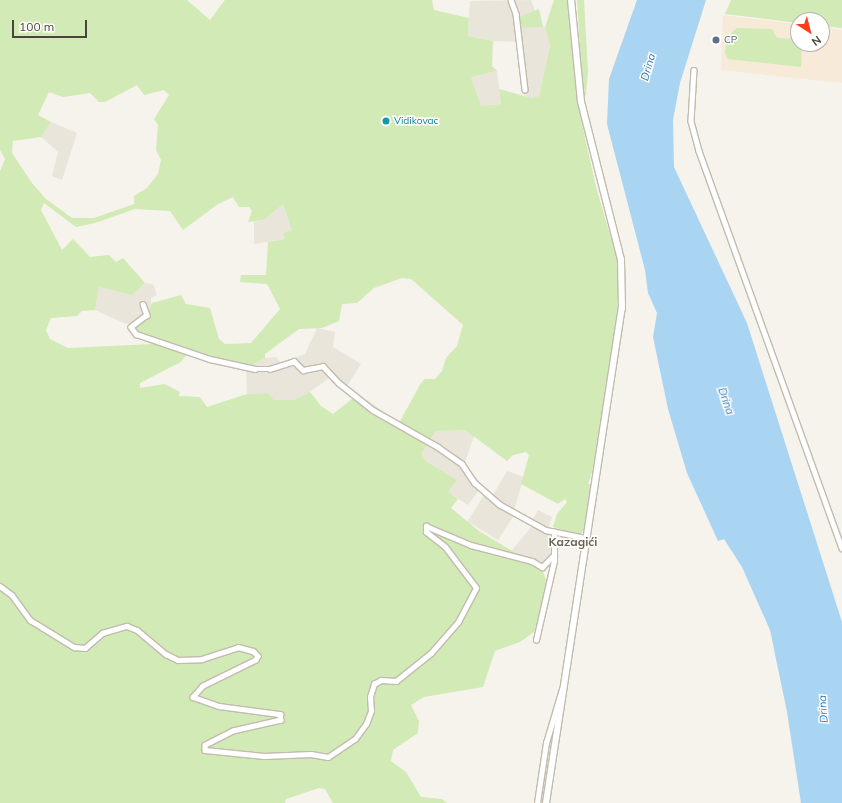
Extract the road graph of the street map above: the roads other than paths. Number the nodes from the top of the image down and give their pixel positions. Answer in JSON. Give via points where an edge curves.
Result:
{"nodes":[{"id":1,"x":511,"y":0,"type":"edge"},
{"id":2,"x":571,"y":0,"type":"edge"},
{"id":3,"x":694,"y":70,"type":"dead end"},
{"id":4,"x":525,"y":89,"type":"dead end"},
{"id":5,"x":143,"y":304,"type":"dead end"},
{"id":6,"x":554,"y":532,"type":"junction"},
{"id":7,"x":586,"y":538,"type":"junction"},
{"id":8,"x":842,"y":548,"type":"edge"},
{"id":9,"x":554,"y":555,"type":"junction"},
{"id":10,"x":0,"y":586,"type":"edge"},
{"id":11,"x":536,"y":640,"type":"dead end"},
{"id":12,"x":562,"y":689,"type":"junction"},
{"id":13,"x":537,"y":803,"type":"edge"},
{"id":14,"x":546,"y":803,"type":"edge"}],
"edges":[{"from":1,"to":4,"type":"street","via":[[516,14]]},
{"from":2,"to":7,"type":"street","via":[[581,102],[621,260],[622,309]]},
{"from":3,"to":8,"type":"street","via":[[692,121],[699,151]]},
{"from":5,"to":6,"type":"street","via":[[147,315],[131,327],[136,334],[210,359],[255,369],[270,369],[294,361],[303,370],[323,366],[339,383],[374,410],[462,464],[475,483],[499,504]]},
{"from":6,"to":7,"type":"street"},
{"from":6,"to":9,"type":"street"},
{"from":7,"to":12,"type":"street"},
{"from":9,"to":10,"type":"street","via":[[542,567],[532,561],[471,545],[426,526],[426,532],[445,547],[476,588],[458,622],[431,653],[396,681],[381,680],[374,684],[370,697],[371,711],[366,724],[355,739],[328,757],[311,754],[264,756],[205,750],[205,745],[233,731],[281,720],[280,714],[218,706],[192,697],[203,686],[256,660],[258,656],[253,651],[233,648],[202,659],[178,660],[127,626],[102,633],[85,648],[74,648],[30,620],[12,595]]},
{"from":9,"to":11,"type":"street"},
{"from":12,"to":13,"type":"street","via":[[546,743]]},
{"from":12,"to":14,"type":"street"}]}
